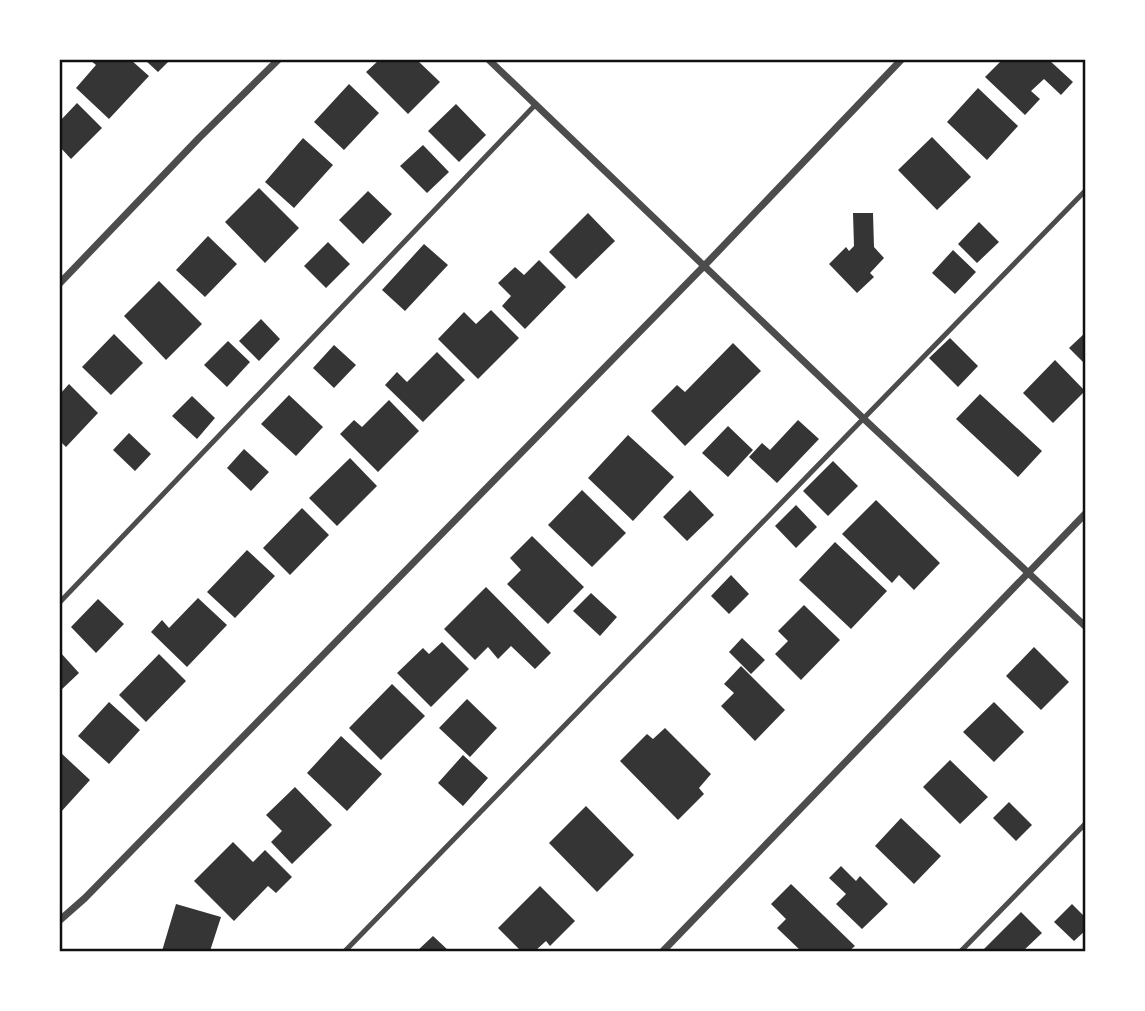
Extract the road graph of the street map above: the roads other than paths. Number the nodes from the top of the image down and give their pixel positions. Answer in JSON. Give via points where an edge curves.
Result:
{"nodes":[{"id":1,"x":278,"y":60,"type":"edge"},
{"id":2,"x":489,"y":60,"type":"edge"},
{"id":3,"x":901,"y":60,"type":"edge"},
{"id":4,"x":536,"y":104,"type":"junction"},
{"id":5,"x":1086,"y":190,"type":"edge"},
{"id":6,"x":705,"y":265,"type":"junction"},
{"id":7,"x":60,"y":283,"type":"edge"},
{"id":8,"x":864,"y":419,"type":"junction"},
{"id":9,"x":1086,"y":513,"type":"edge"},
{"id":10,"x":1029,"y":573,"type":"junction"},
{"id":11,"x":60,"y":602,"type":"edge"},
{"id":12,"x":1086,"y":626,"type":"edge"},
{"id":13,"x":1086,"y":823,"type":"edge"},
{"id":14,"x":60,"y":920,"type":"edge"},
{"id":15,"x":345,"y":951,"type":"edge"},
{"id":16,"x":663,"y":951,"type":"edge"},
{"id":17,"x":961,"y":951,"type":"edge"}],
"edges":[{"from":1,"to":7,"type":"street"},
{"from":2,"to":4,"type":"street"},
{"from":3,"to":6,"type":"street"},
{"from":4,"to":6,"type":"street"},
{"from":4,"to":11,"type":"lane"},
{"from":5,"to":8,"type":"lane"},
{"from":6,"to":8,"type":"street"},
{"from":6,"to":14,"type":"street"},
{"from":8,"to":10,"type":"street"},
{"from":8,"to":15,"type":"lane"},
{"from":9,"to":10,"type":"street"},
{"from":10,"to":12,"type":"street"},
{"from":10,"to":16,"type":"street"},
{"from":13,"to":17,"type":"lane"}]}
